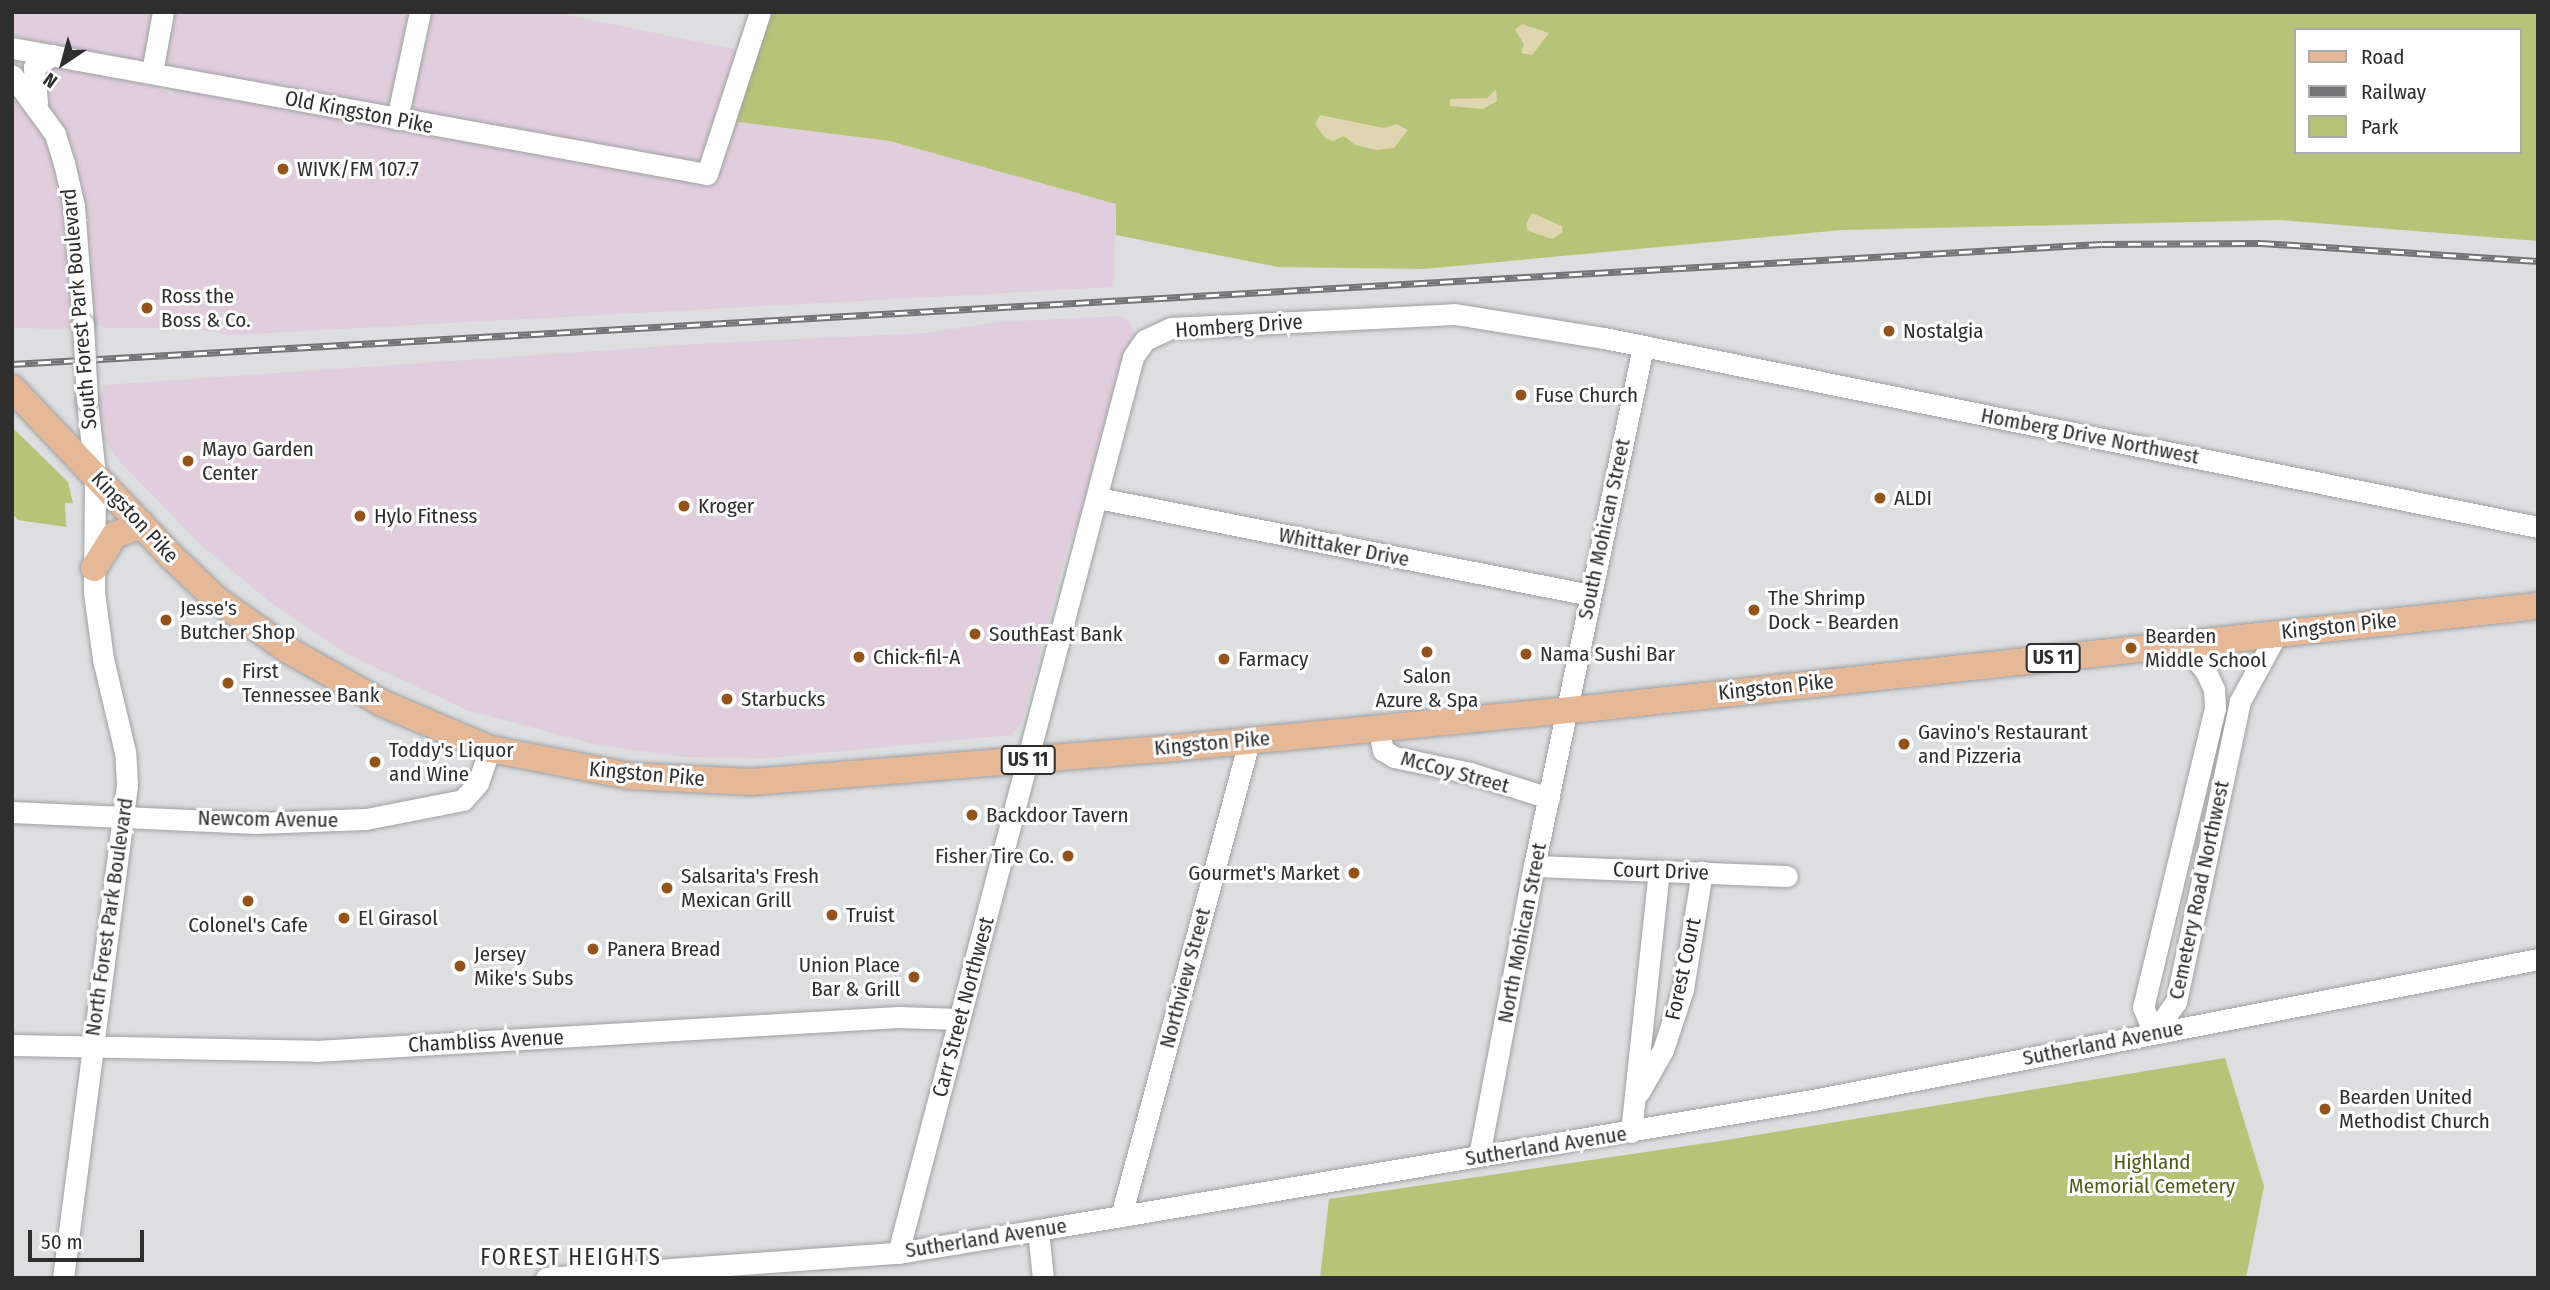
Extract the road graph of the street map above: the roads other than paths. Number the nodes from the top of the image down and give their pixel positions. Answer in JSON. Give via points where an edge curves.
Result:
{"nodes":[{"id":1,"x":163,"y":12,"type":"edge"},
{"id":2,"x":420,"y":12,"type":"edge"},
{"id":3,"x":760,"y":12,"type":"edge"},
{"id":4,"x":12,"y":48,"type":"edge"},
{"id":5,"x":52,"y":55,"type":"junction"},
{"id":6,"x":152,"y":72,"type":"junction"},
{"id":7,"x":12,"y":75,"type":"edge"},
{"id":8,"x":39,"y":109,"type":"junction"},
{"id":9,"x":397,"y":119,"type":"junction"},
{"id":10,"x":1643,"y":347,"type":"junction"},
{"id":11,"x":12,"y":388,"type":"edge"},
{"id":12,"x":95,"y":474,"type":"junction"},
{"id":13,"x":1098,"y":498,"type":"junction"},
{"id":14,"x":142,"y":525,"type":"junction"},
{"id":15,"x":2538,"y":527,"type":"edge"},
{"id":16,"x":94,"y":568,"type":"junction"},
{"id":17,"x":1590,"y":595,"type":"junction"},
{"id":18,"x":2538,"y":606,"type":"edge"},
{"id":19,"x":2277,"y":633,"type":"junction"},
{"id":20,"x":2182,"y":643,"type":"junction"},
{"id":21,"x":1567,"y":710,"type":"junction"},
{"id":22,"x":1378,"y":727,"type":"junction"},
{"id":23,"x":1249,"y":740,"type":"junction"},
{"id":24,"x":490,"y":749,"type":"junction"},
{"id":25,"x":1027,"y":761,"type":"junction"},
{"id":26,"x":1549,"y":798,"type":"junction"},
{"id":27,"x":12,"y":812,"type":"edge"},
{"id":28,"x":126,"y":814,"type":"junction"},
{"id":29,"x":1534,"y":866,"type":"junction"},
{"id":30,"x":1659,"y":870,"type":"junction"},
{"id":31,"x":1702,"y":872,"type":"junction"},
{"id":32,"x":1787,"y":876,"type":"dead end"},
{"id":33,"x":2538,"y":959,"type":"edge"},
{"id":34,"x":959,"y":1019,"type":"junction"},
{"id":35,"x":2154,"y":1033,"type":"junction"},
{"id":36,"x":12,"y":1045,"type":"edge"},
{"id":37,"x":91,"y":1046,"type":"junction"},
{"id":38,"x":1634,"y":1100,"type":"junction"},
{"id":39,"x":1631,"y":1132,"type":"junction"},
{"id":40,"x":1479,"y":1156,"type":"junction"},
{"id":41,"x":1121,"y":1216,"type":"junction"},
{"id":42,"x":1038,"y":1230,"type":"junction"},
{"id":43,"x":898,"y":1253,"type":"junction"},
{"id":44,"x":608,"y":1276,"type":"edge"},
{"id":45,"x":63,"y":1278,"type":"edge"},
{"id":46,"x":546,"y":1278,"type":"edge"},
{"id":47,"x":1043,"y":1278,"type":"edge"}],
"edges":[{"from":1,"to":6,"type":"street"},
{"from":2,"to":9,"type":"street"},
{"from":3,"to":9,"type":"street","name":"Old Kingston Pike","via":[[707,174]]},
{"from":4,"to":5,"type":"street","name":"Old Kingston Pike"},
{"from":5,"to":6,"type":"street","name":"Old Kingston Pike"},
{"from":5,"to":8,"type":"street","name":"South Forest Park Boulevard","via":[[34,67],[32,85]]},
{"from":6,"to":9,"type":"street","name":"Old Kingston Pike"},
{"from":7,"to":8,"type":"street","name":"South Forest Park Boulevard"},
{"from":8,"to":12,"type":"street","name":"South Forest Park Boulevard","bridge":true,"via":[[55,134],[72,198]]},
{"from":10,"to":13,"type":"street","name":"Homberg Drive","via":[[1455,314],[1171,328],[1145,340],[1133,357]]},
{"from":10,"to":15,"type":"street","name":"Homberg Drive Northwest"},
{"from":10,"to":17,"type":"street","name":"South Mohican Street"},
{"from":11,"to":12,"type":"main road","name":"Kingston Pike","number":"US 11"},
{"from":12,"to":14,"type":"main road","name":"Kingston Pike","number":"US 11"},
{"from":12,"to":16,"type":"street","name":"North Forest Park Boulevard"},
{"from":13,"to":17,"type":"street","name":"Whittaker Drive"},
{"from":13,"to":25,"type":"street","name":"Homberg Drive"},
{"from":14,"to":16,"type":"main road","via":[[115,535]]},
{"from":14,"to":24,"type":"main road","name":"Kingston Pike","number":"US 11","via":[[216,598],[288,650],[382,703]]},
{"from":16,"to":28,"type":"street","name":"North Forest Park Boulevard","via":[[103,659],[125,751]]},
{"from":17,"to":21,"type":"street","name":"South Mohican Street"},
{"from":18,"to":19,"type":"main road","name":"Kingston Pike","number":"US 11"},
{"from":19,"to":20,"type":"main road","name":"Kingston Pike","number":"US 11"},
{"from":19,"to":35,"type":"street","name":"Cemetery Road Northwest","via":[[2240,701],[2176,1002]]},
{"from":20,"to":21,"type":"main road","name":"Kingston Pike","number":"US 11"},
{"from":20,"to":35,"type":"street","name":"Cemetery Road Northwest","via":[[2206,672],[2214,689],[2215,708],[2143,1007]]},
{"from":21,"to":22,"type":"main road","name":"Kingston Pike","number":"US 11"},
{"from":21,"to":26,"type":"street","name":"North Mohican Street"},
{"from":22,"to":23,"type":"main road","name":"Kingston Pike","number":"US 11"},
{"from":22,"to":26,"type":"street","name":"McCoy Street","via":[[1383,750],[1394,757],[1470,773]]},
{"from":23,"to":25,"type":"main road","name":"Kingston Pike","number":"US 11"},
{"from":23,"to":41,"type":"street","name":"Northview Street"},
{"from":24,"to":25,"type":"main road","name":"Kingston Pike","number":"US 11","via":[[629,776],[752,782]]},
{"from":24,"to":28,"type":"street","name":"Newcom Avenue","via":[[478,783],[453,804],[323,823]]},
{"from":25,"to":34,"type":"street","name":"Carr Street Northwest"},
{"from":26,"to":29,"type":"street","name":"North Mohican Street"},
{"from":27,"to":28,"type":"street","name":"Newcom Avenue"},
{"from":28,"to":37,"type":"street","name":"North Forest Park Boulevard"},
{"from":29,"to":30,"type":"street","name":"Court Drive"},
{"from":29,"to":40,"type":"street","name":"North Mohican Street"},
{"from":30,"to":31,"type":"street","name":"Court Drive"},
{"from":30,"to":38,"type":"street","name":"Forest Court"},
{"from":31,"to":32,"type":"street","name":"Court Drive"},
{"from":31,"to":38,"type":"street","name":"Forest Court","via":[[1683,989],[1663,1050]]},
{"from":33,"to":35,"type":"street","name":"Sutherland Avenue"},
{"from":34,"to":37,"type":"street","name":"Chambliss Avenue","via":[[898,1017],[316,1051]]},
{"from":34,"to":43,"type":"street","name":"Carr Street Northwest"},
{"from":35,"to":39,"type":"street","name":"Sutherland Avenue"},
{"from":36,"to":37,"type":"street","name":"Chambliss Avenue"},
{"from":37,"to":45,"type":"street","name":"North Forest Park Boulevard"},
{"from":38,"to":39,"type":"street","name":"Forest Court"},
{"from":39,"to":40,"type":"street","name":"Sutherland Avenue"},
{"from":40,"to":41,"type":"street","name":"Sutherland Avenue"},
{"from":41,"to":42,"type":"street","name":"Sutherland Avenue"},
{"from":42,"to":43,"type":"street","name":"Sutherland Avenue"},
{"from":42,"to":47,"type":"street"},
{"from":43,"to":44,"type":"street","name":"Sutherland Avenue"},
{"from":44,"to":46,"type":"street","name":"Sutherland Avenue"}]}
